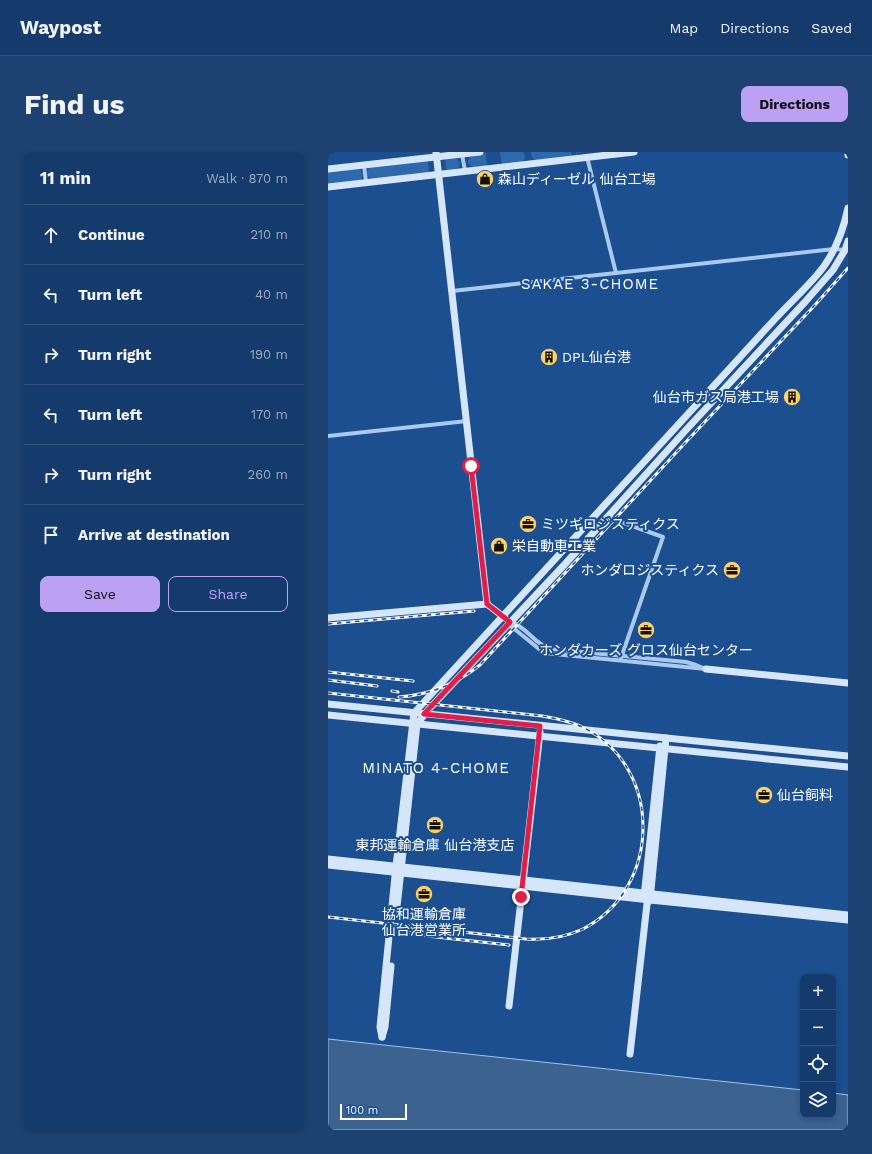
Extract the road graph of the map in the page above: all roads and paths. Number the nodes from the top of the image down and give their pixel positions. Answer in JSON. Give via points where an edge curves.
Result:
{"nodes":[{"id":1,"x":480,"y":152,"type":"edge"},
{"id":2,"x":634,"y":152,"type":"edge"},
{"id":3,"x":462,"y":154,"type":"junction"},
{"id":4,"x":436,"y":155,"type":"edge"},
{"id":5,"x":587,"y":157,"type":"junction"},
{"id":6,"x":364,"y":165,"type":"junction"},
{"id":7,"x":328,"y":169,"type":"edge"},
{"id":8,"x":465,"y":171,"type":"junction"},
{"id":9,"x":438,"y":174,"type":"junction"},
{"id":10,"x":366,"y":182,"type":"junction"},
{"id":11,"x":328,"y":187,"type":"edge"},
{"id":12,"x":848,"y":208,"type":"edge"},
{"id":13,"x":848,"y":241,"type":"edge"},
{"id":14,"x":834,"y":248,"type":"junction"},
{"id":15,"x":845,"y":250,"type":"junction"},
{"id":16,"x":616,"y":273,"type":"junction"},
{"id":17,"x":451,"y":292,"type":"junction"},
{"id":18,"x":467,"y":421,"type":"junction"},
{"id":19,"x":678,"y":426,"type":"junction"},
{"id":20,"x":685,"y":431,"type":"junction"},
{"id":21,"x":328,"y":436,"type":"edge"},
{"id":22,"x":607,"y":517,"type":"junction"},
{"id":23,"x":487,"y":604,"type":"junction"},
{"id":24,"x":502,"y":616,"type":"junction"},
{"id":25,"x":328,"y":618,"type":"edge"},
{"id":26,"x":510,"y":622,"type":"junction"},
{"id":27,"x":621,"y":658,"type":"junction"},
{"id":28,"x":706,"y":669,"type":"joint"},
{"id":29,"x":848,"y":682,"type":"edge"},
{"id":30,"x":328,"y":704,"type":"edge"},
{"id":31,"x":414,"y":713,"type":"junction"},
{"id":32,"x":424,"y":714,"type":"junction"},
{"id":33,"x":328,"y":715,"type":"edge"},
{"id":34,"x":415,"y":723,"type":"junction"},
{"id":35,"x":540,"y":726,"type":"junction"},
{"id":36,"x":539,"y":736,"type":"junction"},
{"id":37,"x":664,"y":738,"type":"junction"},
{"id":38,"x":663,"y":748,"type":"junction"},
{"id":39,"x":848,"y":756,"type":"edge"},
{"id":40,"x":848,"y":767,"type":"edge"},
{"id":41,"x":328,"y":859,"type":"edge"},
{"id":42,"x":328,"y":865,"type":"edge"},
{"id":43,"x":399,"y":869,"type":"junction"},
{"id":44,"x":523,"y":883,"type":"junction"},
{"id":45,"x":647,"y":898,"type":"junction"},
{"id":46,"x":848,"y":915,"type":"edge"},
{"id":47,"x":848,"y":920,"type":"edge"},
{"id":48,"x":509,"y":1006,"type":"dead end"},
{"id":49,"x":630,"y":1054,"type":"dead end"}],
"edges":[{"from":1,"to":3,"type":"street"},
{"from":2,"to":5,"type":"street"},
{"from":3,"to":4,"type":"street"},
{"from":3,"to":8,"type":"street"},
{"from":4,"to":6,"type":"street"},
{"from":4,"to":9,"type":"street"},
{"from":5,"to":8,"type":"street"},
{"from":5,"to":16,"type":"street"},
{"from":6,"to":7,"type":"street"},
{"from":6,"to":10,"type":"street"},
{"from":8,"to":9,"type":"street"},
{"from":9,"to":10,"type":"street"},
{"from":9,"to":17,"type":"street"},
{"from":10,"to":11,"type":"street"},
{"from":12,"to":14,"type":"street","via":[[844,226]]},
{"from":13,"to":15,"type":"street"},
{"from":14,"to":15,"type":"street"},
{"from":14,"to":16,"type":"street"},
{"from":14,"to":19,"type":"street","via":[[818,274]]},
{"from":15,"to":20,"type":"street","via":[[833,270],[805,302]]},
{"from":16,"to":17,"type":"street"},
{"from":17,"to":18,"type":"street"},
{"from":18,"to":21,"type":"street"},
{"from":18,"to":23,"type":"street"},
{"from":19,"to":20,"type":"street"},
{"from":19,"to":24,"type":"street"},
{"from":20,"to":22,"type":"street"},
{"from":22,"to":26,"type":"street"},
{"from":22,"to":27,"type":"street","via":[[663,536]]},
{"from":23,"to":24,"type":"street"},
{"from":23,"to":25,"type":"street"},
{"from":24,"to":26,"type":"street"},
{"from":24,"to":31,"type":"street"},
{"from":26,"to":27,"type":"street","via":[[518,624],[546,648]]},
{"from":26,"to":32,"type":"street"},
{"from":27,"to":28,"type":"street","via":[[686,662]]},
{"from":28,"to":29,"type":"street"},
{"from":30,"to":31,"type":"street"},
{"from":31,"to":32,"type":"street"},
{"from":31,"to":34,"type":"street"},
{"from":32,"to":34,"type":"street"},
{"from":32,"to":35,"type":"street"},
{"from":33,"to":34,"type":"street"},
{"from":34,"to":36,"type":"street"},
{"from":34,"to":43,"type":"street"},
{"from":35,"to":36,"type":"street"},
{"from":35,"to":37,"type":"street"},
{"from":36,"to":38,"type":"street"},
{"from":36,"to":44,"type":"street"},
{"from":37,"to":38,"type":"street"},
{"from":37,"to":39,"type":"street"},
{"from":38,"to":40,"type":"street"},
{"from":38,"to":45,"type":"street"},
{"from":41,"to":43,"type":"street"},
{"from":42,"to":43,"type":"street"},
{"from":43,"to":43,"type":"street","via":[[385,1027],[382,1037],[380,1027]]},
{"from":43,"to":44,"type":"street"},
{"from":44,"to":45,"type":"street"},
{"from":44,"to":48,"type":"street"},
{"from":45,"to":46,"type":"street"},
{"from":45,"to":47,"type":"street"},
{"from":45,"to":49,"type":"street"}]}
